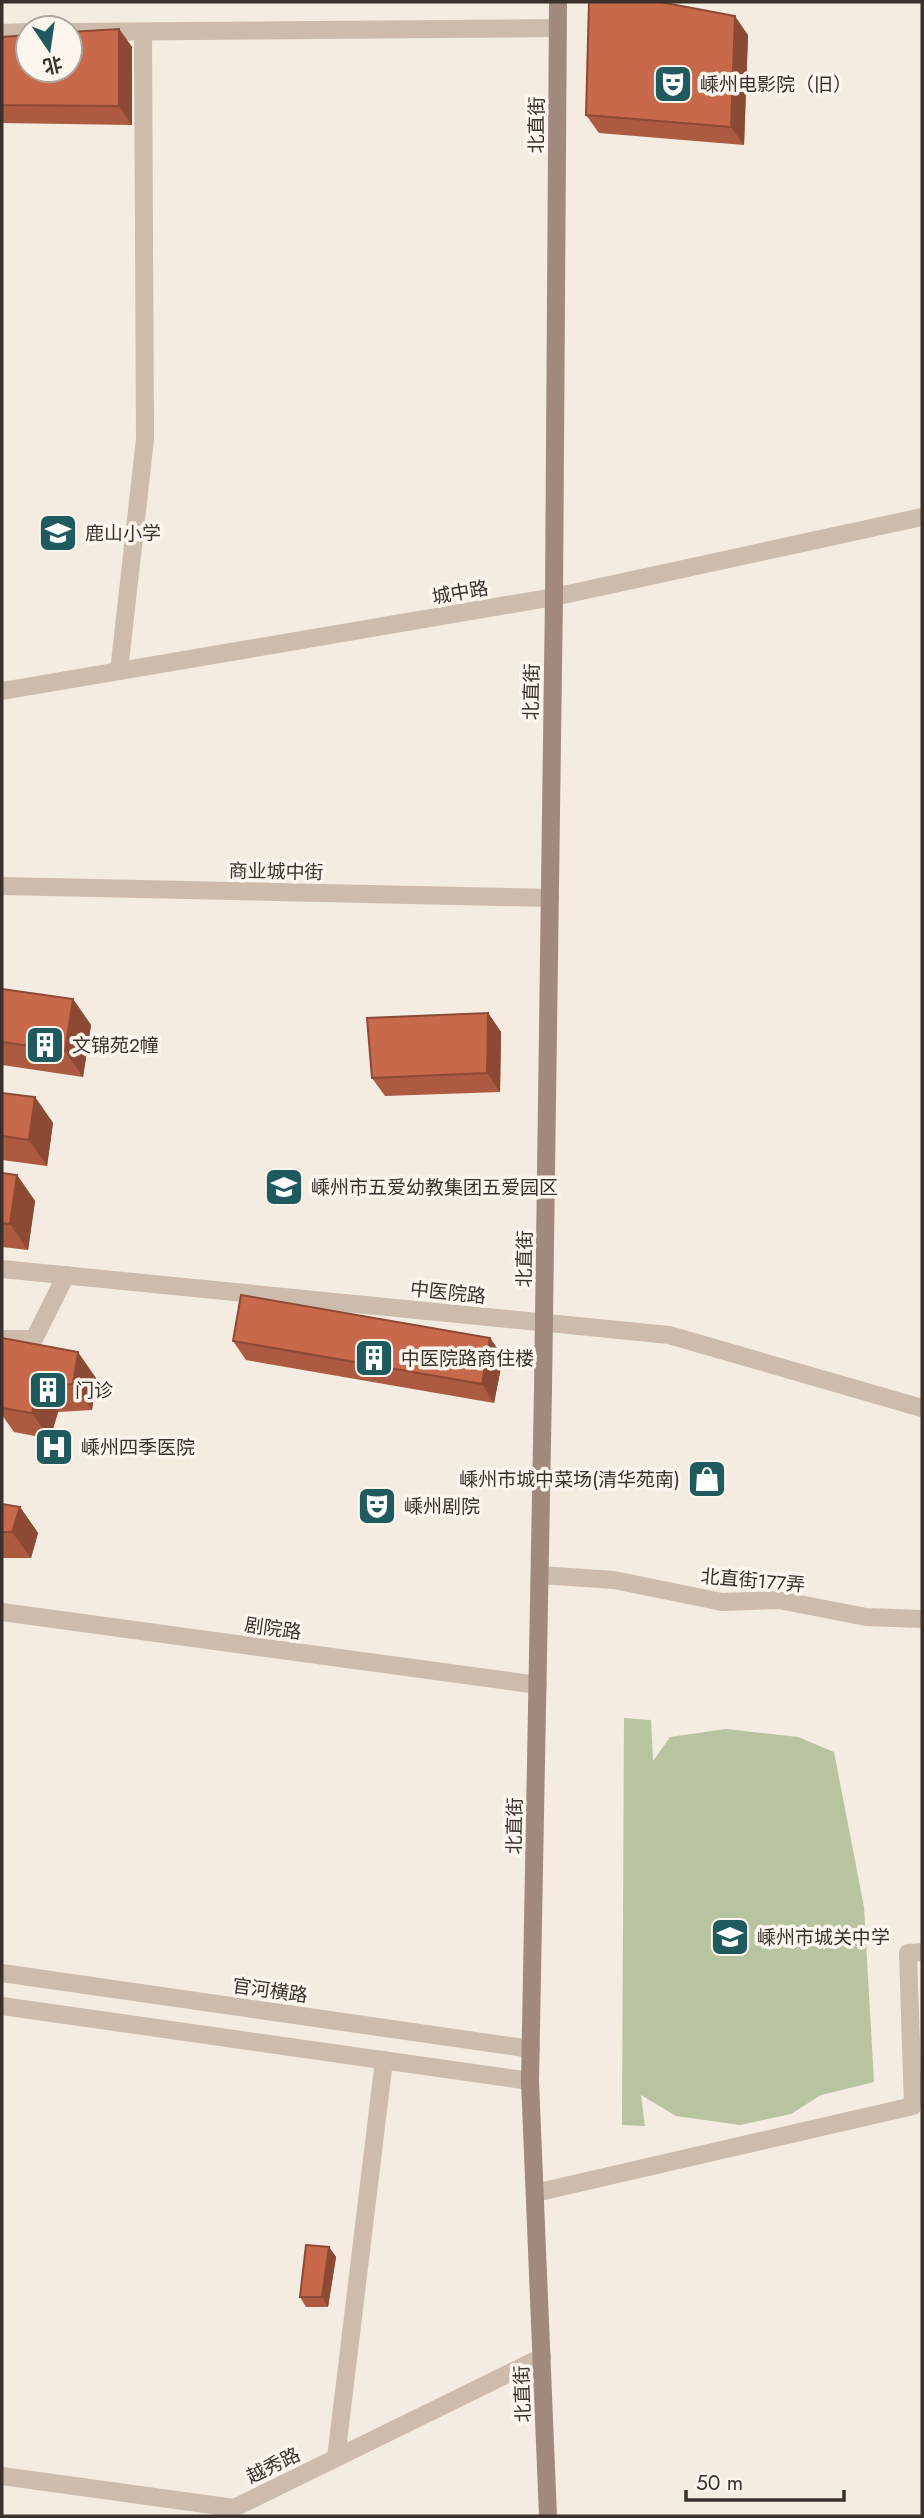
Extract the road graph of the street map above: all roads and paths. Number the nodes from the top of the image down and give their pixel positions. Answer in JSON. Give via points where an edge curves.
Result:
{"nodes":[{"id":1,"x":558,"y":2,"type":"edge"},
{"id":2,"x":558,"y":28,"type":"junction"},
{"id":3,"x":84,"y":32,"type":"edge"},
{"id":4,"x":144,"y":32,"type":"junction"},
{"id":5,"x":922,"y":517,"type":"edge"},
{"id":6,"x":554,"y":597,"type":"junction"},
{"id":7,"x":119,"y":671,"type":"junction"},
{"id":8,"x":2,"y":691,"type":"edge"},
{"id":9,"x":2,"y":886,"type":"edge"},
{"id":10,"x":550,"y":898,"type":"junction"},
{"id":11,"x":2,"y":1269,"type":"edge"},
{"id":12,"x":66,"y":1275,"type":"junction"},
{"id":13,"x":544,"y":1322,"type":"junction"},
{"id":14,"x":2,"y":1339,"type":"edge"},
{"id":15,"x":922,"y":1408,"type":"edge"},
{"id":16,"x":540,"y":1575,"type":"junction"},
{"id":17,"x":2,"y":1612,"type":"edge"},
{"id":18,"x":922,"y":1619,"type":"edge"},
{"id":19,"x":538,"y":1685,"type":"junction"},
{"id":20,"x":922,"y":1952,"type":"edge"},
{"id":21,"x":2,"y":1973,"type":"edge"},
{"id":22,"x":2,"y":2006,"type":"edge"},
{"id":23,"x":531,"y":2049,"type":"junction"},
{"id":24,"x":384,"y":2060,"type":"junction"},
{"id":25,"x":530,"y":2081,"type":"junction"},
{"id":26,"x":535,"y":2193,"type":"junction"},
{"id":27,"x":542,"y":2357,"type":"junction"},
{"id":28,"x":336,"y":2458,"type":"junction"},
{"id":29,"x":2,"y":2476,"type":"edge"},
{"id":30,"x":548,"y":2516,"type":"edge"}],
"edges":[{"from":1,"to":2,"type":"main road","name":"北直街"},
{"from":2,"to":4,"type":"street"},
{"from":2,"to":6,"type":"main road","name":"北直街"},
{"from":3,"to":4,"type":"street"},
{"from":4,"to":7,"type":"street","via":[[145,439]]},
{"from":5,"to":6,"type":"street","name":"城中路"},
{"from":6,"to":7,"type":"street","name":"城中路"},
{"from":6,"to":10,"type":"main road","name":"北直街"},
{"from":7,"to":8,"type":"street","name":"城中路"},
{"from":9,"to":10,"type":"street","name":"商业城中街"},
{"from":10,"to":13,"type":"main road","name":"北直街"},
{"from":11,"to":12,"type":"street","name":"中医院路"},
{"from":12,"to":13,"type":"street","name":"中医院路"},
{"from":12,"to":14,"type":"street","via":[[34,1339]]},
{"from":13,"to":15,"type":"street","name":"中医院路","via":[[669,1335]]},
{"from":13,"to":16,"type":"main road","name":"北直街"},
{"from":16,"to":18,"type":"street","name":"北直街177弄","via":[[614,1580],[722,1602],[779,1600],[866,1617]]},
{"from":16,"to":19,"type":"main road","name":"北直街"},
{"from":17,"to":19,"type":"street","name":"剧院路"},
{"from":19,"to":23,"type":"main road","name":"北直街"},
{"from":20,"to":26,"type":"street","via":[[908,1953],[913,2106]]},
{"from":21,"to":23,"type":"street","name":"官河横路"},
{"from":22,"to":24,"type":"street"},
{"from":23,"to":25,"type":"main road","name":"北直街"},
{"from":24,"to":25,"type":"street"},
{"from":24,"to":28,"type":"street"},
{"from":25,"to":26,"type":"main road","name":"北直街"},
{"from":26,"to":27,"type":"main road","name":"北直街"},
{"from":27,"to":28,"type":"street","name":"越秀路"},
{"from":27,"to":30,"type":"main road","name":"北直街"},
{"from":28,"to":29,"type":"street","name":"越秀路","via":[[234,2508]]}]}
